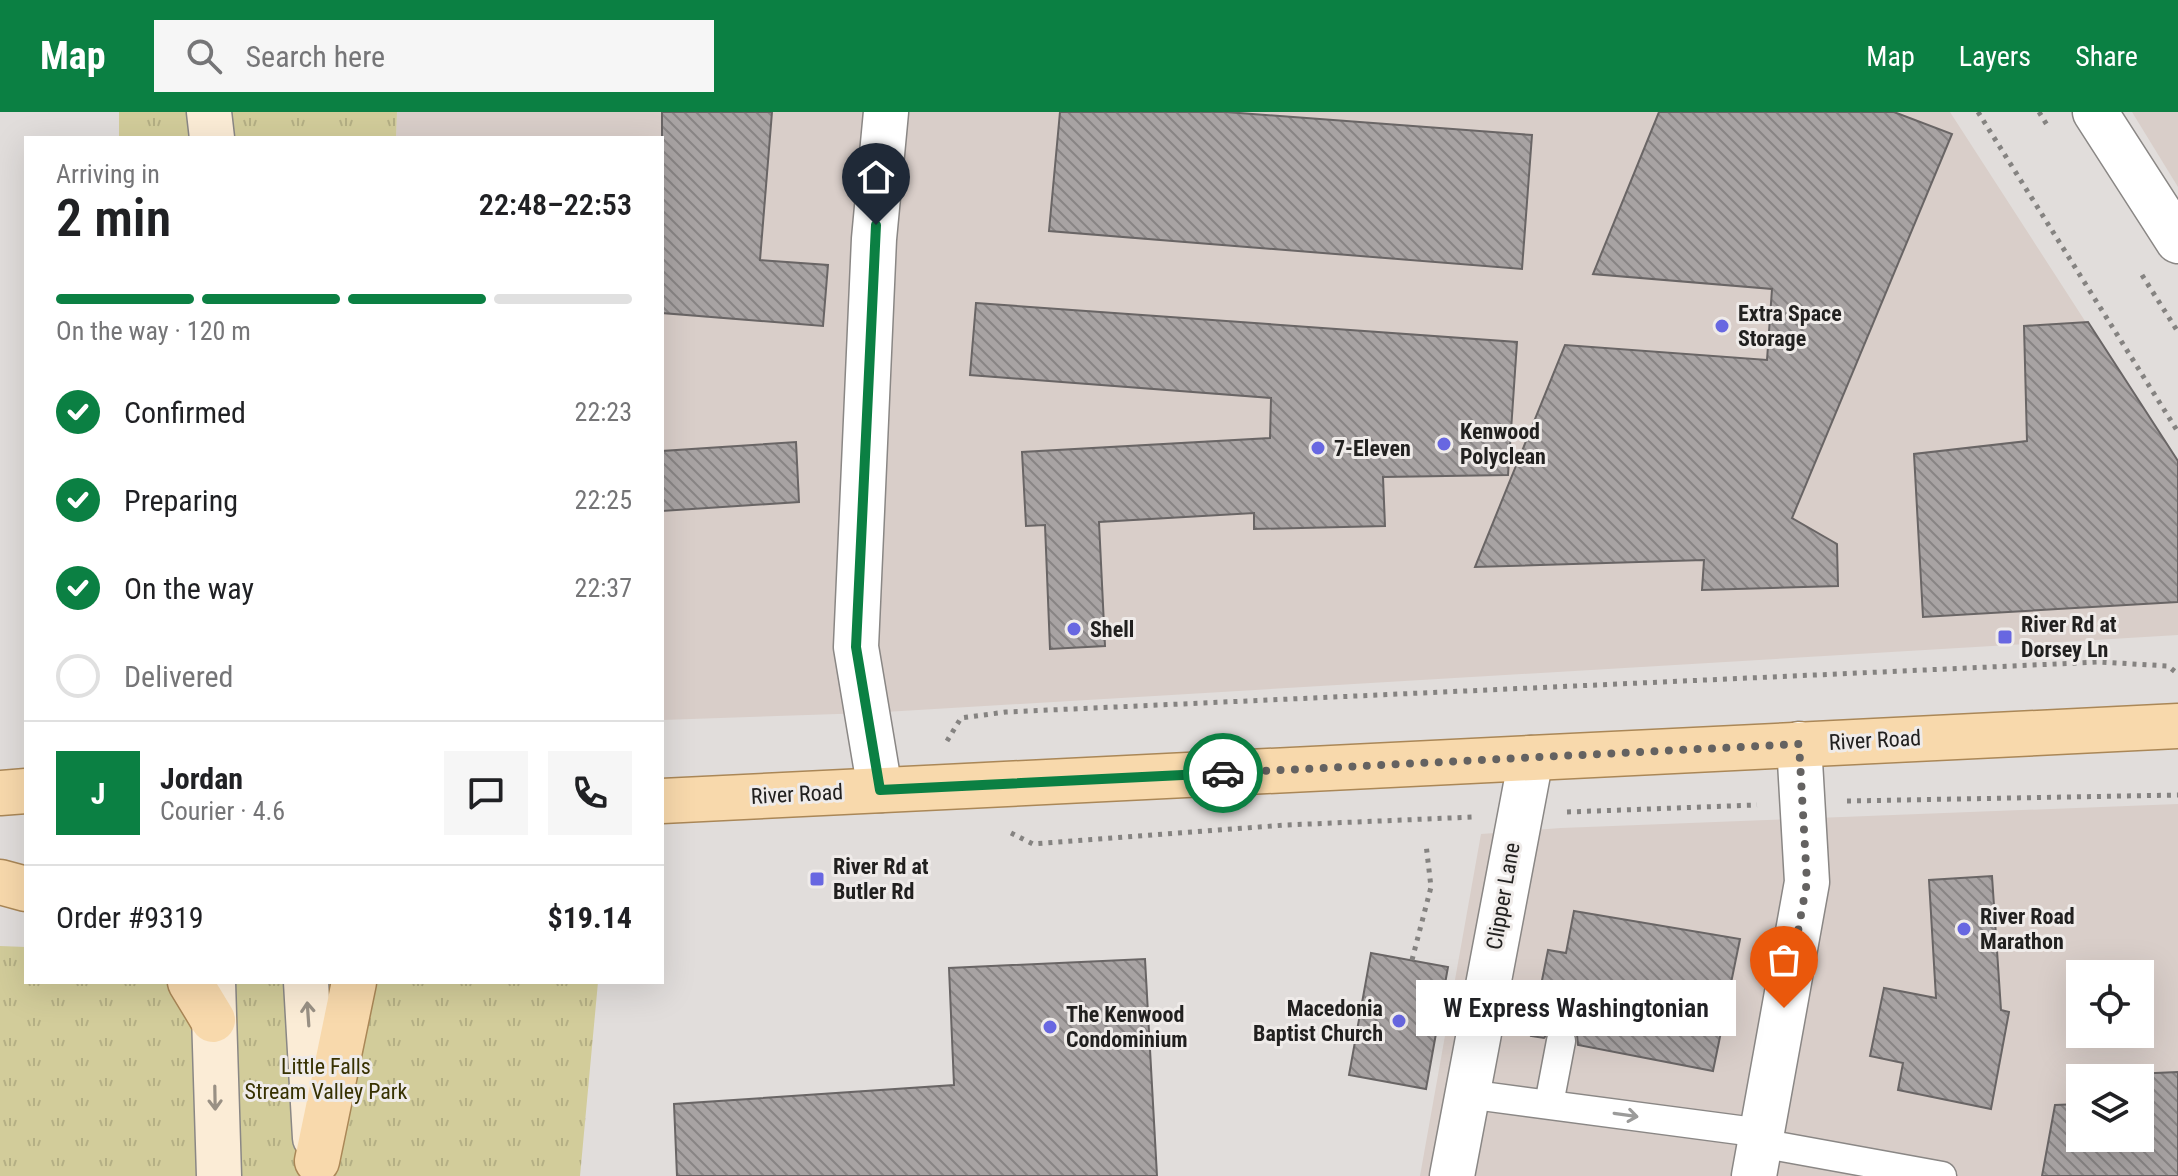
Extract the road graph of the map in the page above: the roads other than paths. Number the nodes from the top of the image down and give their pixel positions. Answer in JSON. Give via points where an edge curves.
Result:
{"nodes":[{"id":1,"x":209,"y":112,"type":"edge"},
{"id":2,"x":886,"y":112,"type":"edge"},
{"id":3,"x":2095,"y":112,"type":"edge"},
{"id":4,"x":212,"y":136,"type":"edge"},
{"id":5,"x":2178,"y":241,"type":"edge"},
{"id":6,"x":2178,"y":726,"type":"edge"},
{"id":7,"x":1799,"y":744,"type":"junction"},
{"id":8,"x":1531,"y":758,"type":"junction"},
{"id":9,"x":880,"y":790,"type":"junction"},
{"id":10,"x":24,"y":791,"type":"edge"},
{"id":11,"x":0,"y":793,"type":"edge"},
{"id":12,"x":664,"y":801,"type":"edge"},
{"id":13,"x":24,"y":868,"type":"edge"},
{"id":14,"x":0,"y":870,"type":"edge"},
{"id":15,"x":0,"y":882,"type":"edge"},
{"id":16,"x":24,"y":888,"type":"edge"},
{"id":17,"x":192,"y":984,"type":"edge"},
{"id":18,"x":306,"y":984,"type":"edge"},
{"id":19,"x":354,"y":984,"type":"edge"},
{"id":20,"x":213,"y":1001,"type":"edge"},
{"id":21,"x":1561,"y":1041,"type":"dead end"},
{"id":22,"x":1467,"y":1094,"type":"junction"},
{"id":23,"x":1549,"y":1104,"type":"junction"},
{"id":24,"x":1759,"y":1151,"type":"edge"},
{"id":25,"x":317,"y":1168,"type":"edge"},
{"id":26,"x":219,"y":1176,"type":"edge"},
{"id":27,"x":1452,"y":1176,"type":"edge"},
{"id":28,"x":1942,"y":1176,"type":"edge"}],
"edges":[{"from":1,"to":4,"type":"main road"},
{"from":2,"to":9,"type":"street","via":[[874,253],[856,647]]},
{"from":3,"to":5,"type":"street"},
{"from":6,"to":7,"type":"main road","name":"River Road"},
{"from":7,"to":8,"type":"main road","name":"River Road"},
{"from":7,"to":24,"type":"street","via":[[1807,882]]},
{"from":8,"to":9,"type":"main road","name":"River Road"},
{"from":8,"to":22,"type":"street","name":"Clipper Lane"},
{"from":9,"to":12,"type":"main road","name":"River Road"},
{"from":10,"to":11,"type":"main road"},
{"from":13,"to":14,"type":"main road"},
{"from":15,"to":16,"type":"main road"},
{"from":17,"to":20,"type":"main road"},
{"from":25,"to":18,"type":"main road","one_way":true},
{"from":19,"to":25,"type":"main road"},
{"from":20,"to":26,"type":"main road","one_way":true},
{"from":21,"to":23,"type":"lane"},
{"from":22,"to":23,"type":"lane"},
{"from":22,"to":27,"type":"street","name":"Clipper Lane"},
{"from":23,"to":24,"type":"lane","one_way":true},
{"from":24,"to":28,"type":"lane"}]}
